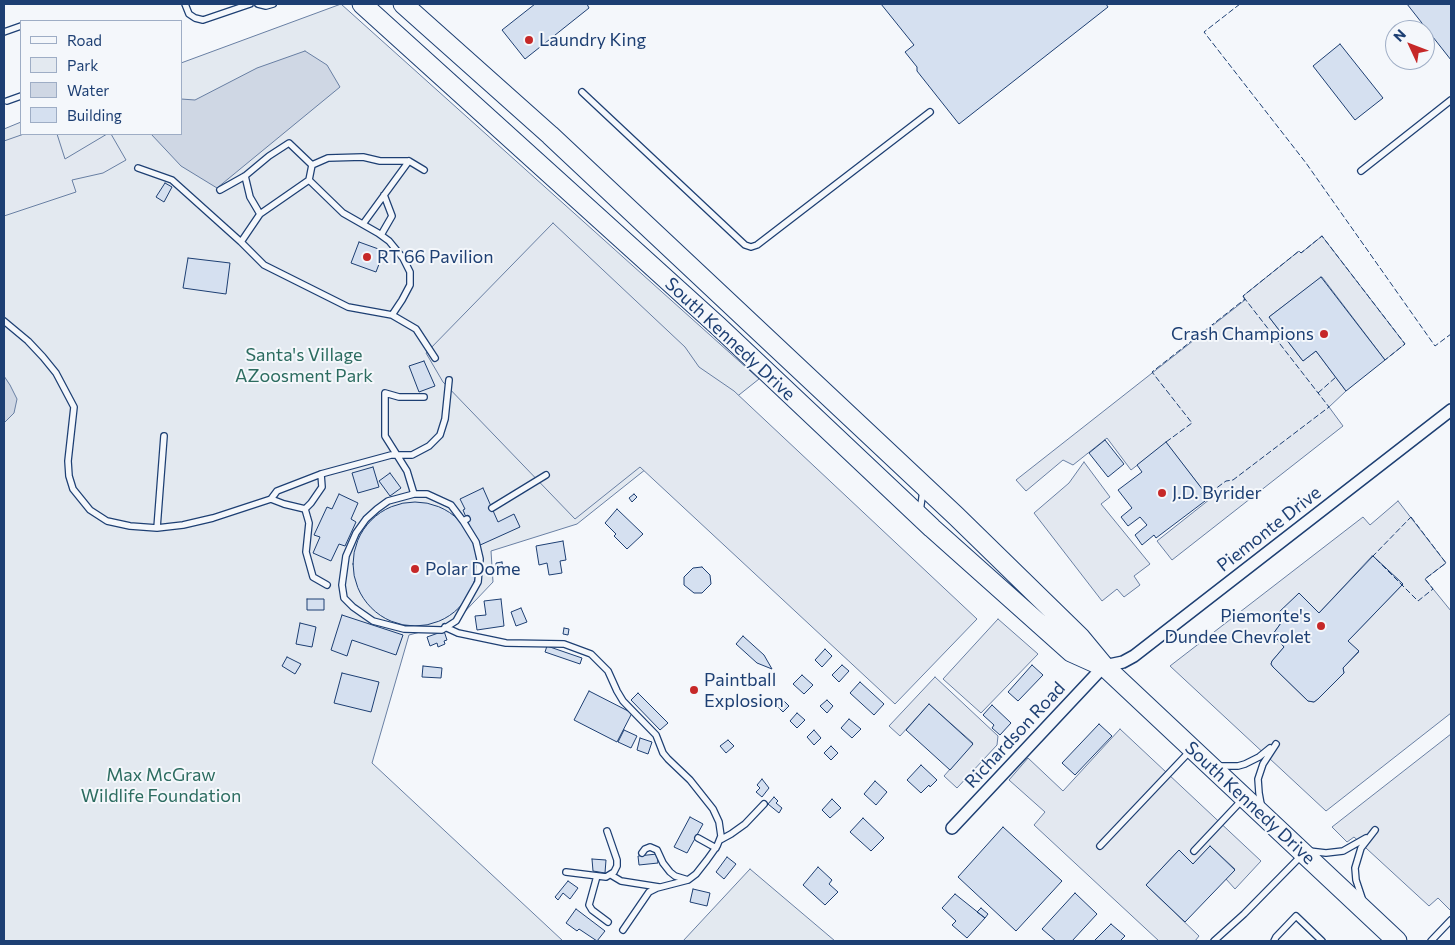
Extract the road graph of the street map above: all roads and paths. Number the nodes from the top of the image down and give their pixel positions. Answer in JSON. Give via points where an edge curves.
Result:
{"nodes":[{"id":1,"x":185,"y":4,"type":"edge"},
{"id":2,"x":250,"y":4,"type":"edge"},
{"id":3,"x":258,"y":4,"type":"edge"},
{"id":4,"x":273,"y":4,"type":"edge"},
{"id":5,"x":362,"y":4,"type":"edge"},
{"id":6,"x":403,"y":4,"type":"edge"},
{"id":7,"x":20,"y":26,"type":"edge"},
{"id":8,"x":4,"y":32,"type":"edge"},
{"id":9,"x":582,"y":92,"type":"dead end"},
{"id":10,"x":20,"y":96,"type":"edge"},
{"id":11,"x":1451,"y":100,"type":"edge"},
{"id":12,"x":7,"y":102,"type":"dead end"},
{"id":13,"x":930,"y":112,"type":"dead end"},
{"id":14,"x":409,"y":160,"type":"junction"},
{"id":15,"x":312,"y":165,"type":"junction"},
{"id":16,"x":138,"y":168,"type":"dead end"},
{"id":17,"x":424,"y":170,"type":"dead end"},
{"id":18,"x":1361,"y":172,"type":"dead end"},
{"id":19,"x":245,"y":176,"type":"junction"},
{"id":20,"x":309,"y":180,"type":"junction"},
{"id":21,"x":220,"y":190,"type":"dead end"},
{"id":22,"x":384,"y":195,"type":"junction"},
{"id":23,"x":260,"y":214,"type":"junction"},
{"id":24,"x":363,"y":224,"type":"junction"},
{"id":25,"x":381,"y":235,"type":"junction"},
{"id":26,"x":241,"y":242,"type":"junction"},
{"id":27,"x":392,"y":314,"type":"junction"},
{"id":28,"x":4,"y":321,"type":"edge"},
{"id":29,"x":435,"y":358,"type":"dead end"},
{"id":30,"x":449,"y":380,"type":"dead end"},
{"id":31,"x":424,"y":397,"type":"dead end"},
{"id":32,"x":1451,"y":410,"type":"edge"},
{"id":33,"x":164,"y":436,"type":"dead end"},
{"id":34,"x":397,"y":455,"type":"junction"},
{"id":35,"x":321,"y":474,"type":"junction"},
{"id":36,"x":546,"y":475,"type":"dead end"},
{"id":37,"x":923,"y":486,"type":"junction"},
{"id":38,"x":414,"y":494,"type":"junction"},
{"id":39,"x":271,"y":499,"type":"junction"},
{"id":40,"x":492,"y":508,"type":"dead end"},
{"id":41,"x":305,"y":509,"type":"junction"},
{"id":42,"x":919,"y":516,"type":"junction"},
{"id":43,"x":158,"y":528,"type":"junction"},
{"id":44,"x":327,"y":585,"type":"dead end"},
{"id":45,"x":445,"y":627,"type":"junction"},
{"id":46,"x":1104,"y":666,"type":"junction"},
{"id":47,"x":1193,"y":749,"type":"junction"},
{"id":48,"x":1208,"y":764,"type":"junction"},
{"id":49,"x":1244,"y":798,"type":"junction"},
{"id":50,"x":764,"y":804,"type":"dead end"},
{"id":51,"x":1269,"y":821,"type":"junction"},
{"id":52,"x":952,"y":828,"type":"dead end"},
{"id":53,"x":607,"y":831,"type":"dead end"},
{"id":54,"x":698,"y":838,"type":"dead end"},
{"id":55,"x":720,"y":840,"type":"junction"},
{"id":56,"x":1100,"y":846,"type":"dead end"},
{"id":57,"x":716,"y":848,"type":"junction"},
{"id":58,"x":1300,"y":850,"type":"junction"},
{"id":59,"x":1194,"y":851,"type":"dead end"},
{"id":60,"x":642,"y":853,"type":"dead end"},
{"id":61,"x":566,"y":872,"type":"dead end"},
{"id":62,"x":611,"y":875,"type":"junction"},
{"id":63,"x":597,"y":876,"type":"junction"},
{"id":64,"x":688,"y":880,"type":"junction"},
{"id":65,"x":660,"y":887,"type":"junction"},
{"id":66,"x":1371,"y":917,"type":"junction"},
{"id":67,"x":1451,"y":920,"type":"edge"},
{"id":68,"x":608,"y":922,"type":"dead end"},
{"id":69,"x":623,"y":930,"type":"dead end"},
{"id":70,"x":1214,"y":941,"type":"edge"},
{"id":71,"x":1274,"y":941,"type":"edge"},
{"id":72,"x":1322,"y":941,"type":"edge"},
{"id":73,"x":1397,"y":941,"type":"edge"},
{"id":74,"x":1431,"y":941,"type":"edge"}],
"edges":[{"from":1,"to":2,"type":"lane","via":[[189,14],[203,20]]},
{"from":3,"to":4,"type":"lane"},
{"from":5,"to":42,"type":"main road","name":"South Kennedy Drive","via":[[718,326]]},
{"from":6,"to":37,"type":"main road","name":"South Kennedy Drive","via":[[550,135]]},
{"from":7,"to":8,"type":"lane"},
{"from":9,"to":13,"type":"lane","via":[[744,245],[751,247],[757,246]]},
{"from":10,"to":12,"type":"lane"},
{"from":11,"to":18,"type":"lane"},
{"from":14,"to":15,"type":"lane","via":[[328,158]]},
{"from":14,"to":17,"type":"lane"},
{"from":14,"to":22,"type":"lane"},
{"from":15,"to":19,"type":"lane","via":[[289,143]]},
{"from":15,"to":20,"type":"lane"},
{"from":16,"to":26,"type":"lane","via":[[172,180]]},
{"from":19,"to":21,"type":"lane"},
{"from":19,"to":23,"type":"lane","via":[[250,197]]},
{"from":20,"to":23,"type":"lane"},
{"from":20,"to":24,"type":"lane","via":[[343,213]]},
{"from":22,"to":24,"type":"lane"},
{"from":22,"to":25,"type":"lane","via":[[392,216]]},
{"from":23,"to":26,"type":"lane"},
{"from":24,"to":25,"type":"lane"},
{"from":25,"to":27,"type":"lane","via":[[403,258],[410,272],[410,285]]},
{"from":26,"to":27,"type":"lane","via":[[264,265],[348,307]]},
{"from":27,"to":29,"type":"lane","via":[[416,329]]},
{"from":28,"to":43,"type":"lane","via":[[43,357],[56,373],[74,407],[68,461],[73,488],[90,510],[107,521]]},
{"from":30,"to":34,"type":"lane","via":[[440,435],[429,446],[412,455]]},
{"from":31,"to":34,"type":"lane","via":[[399,397],[385,393],[385,436]]},
{"from":32,"to":46,"type":"street","name":"Piemonte Drive","via":[[1134,656]]},
{"from":33,"to":43,"type":"lane"},
{"from":34,"to":35,"type":"lane"},
{"from":34,"to":38,"type":"lane","via":[[407,471]]},
{"from":35,"to":39,"type":"lane","via":[[277,491]]},
{"from":35,"to":41,"type":"lane","via":[[322,487]]},
{"from":36,"to":40,"type":"lane"},
{"from":37,"to":42,"type":"lane"},
{"from":37,"to":46,"type":"main road","name":"South Kennedy Drive","via":[[1080,636]]},
{"from":38,"to":45,"type":"lane","via":[[427,494],[451,505],[465,520],[480,559],[478,582],[456,621]]},
{"from":38,"to":45,"type":"lane","via":[[377,508],[356,533],[346,556],[342,585],[344,598],[373,621],[404,629],[442,630]]},
{"from":39,"to":41,"type":"lane"},
{"from":39,"to":43,"type":"lane","via":[[213,518]]},
{"from":41,"to":44,"type":"lane","via":[[309,524],[306,552],[313,577]]},
{"from":42,"to":46,"type":"main road","name":"South Kennedy Drive","via":[[1071,652]]},
{"from":45,"to":55,"type":"lane","via":[[458,634],[506,643],[564,644],[596,658],[608,671],[619,696],[656,735],[663,753],[714,809]]},
{"from":46,"to":47,"type":"main road","name":"South Kennedy Drive"},
{"from":46,"to":52,"type":"street","name":"Richardson Road"},
{"from":47,"to":48,"type":"main road","name":"South Kennedy Drive"},
{"from":47,"to":56,"type":"lane"},
{"from":48,"to":49,"type":"main road","name":"South Kennedy Drive"},
{"from":48,"to":51,"type":"lane","via":[[1245,764],[1276,744],[1258,779],[1260,800]]},
{"from":49,"to":51,"type":"main road","name":"South Kennedy Drive"},
{"from":49,"to":59,"type":"lane"},
{"from":50,"to":55,"type":"lane","via":[[745,824]]},
{"from":51,"to":58,"type":"main road","name":"South Kennedy Drive"},
{"from":53,"to":62,"type":"lane","via":[[617,863]]},
{"from":54,"to":57,"type":"lane"},
{"from":55,"to":57,"type":"lane"},
{"from":57,"to":64,"type":"lane"},
{"from":58,"to":66,"type":"main road","name":"South Kennedy Drive"},
{"from":58,"to":66,"type":"lane","via":[[1334,853],[1352,847],[1375,830],[1361,848],[1355,874]]},
{"from":58,"to":70,"type":"lane","via":[[1244,914]]},
{"from":60,"to":64,"type":"lane","via":[[650,847],[657,850],[670,872]]},
{"from":61,"to":63,"type":"lane"},
{"from":62,"to":63,"type":"lane"},
{"from":62,"to":65,"type":"lane","via":[[620,881]]},
{"from":63,"to":68,"type":"lane","via":[[589,905]]},
{"from":64,"to":65,"type":"lane"},
{"from":65,"to":69,"type":"lane","via":[[646,896]]},
{"from":66,"to":73,"type":"main road","name":"South Kennedy Drive"},
{"from":67,"to":74,"type":"lane"},
{"from":71,"to":72,"type":"lane","via":[[1296,916]]}]}
